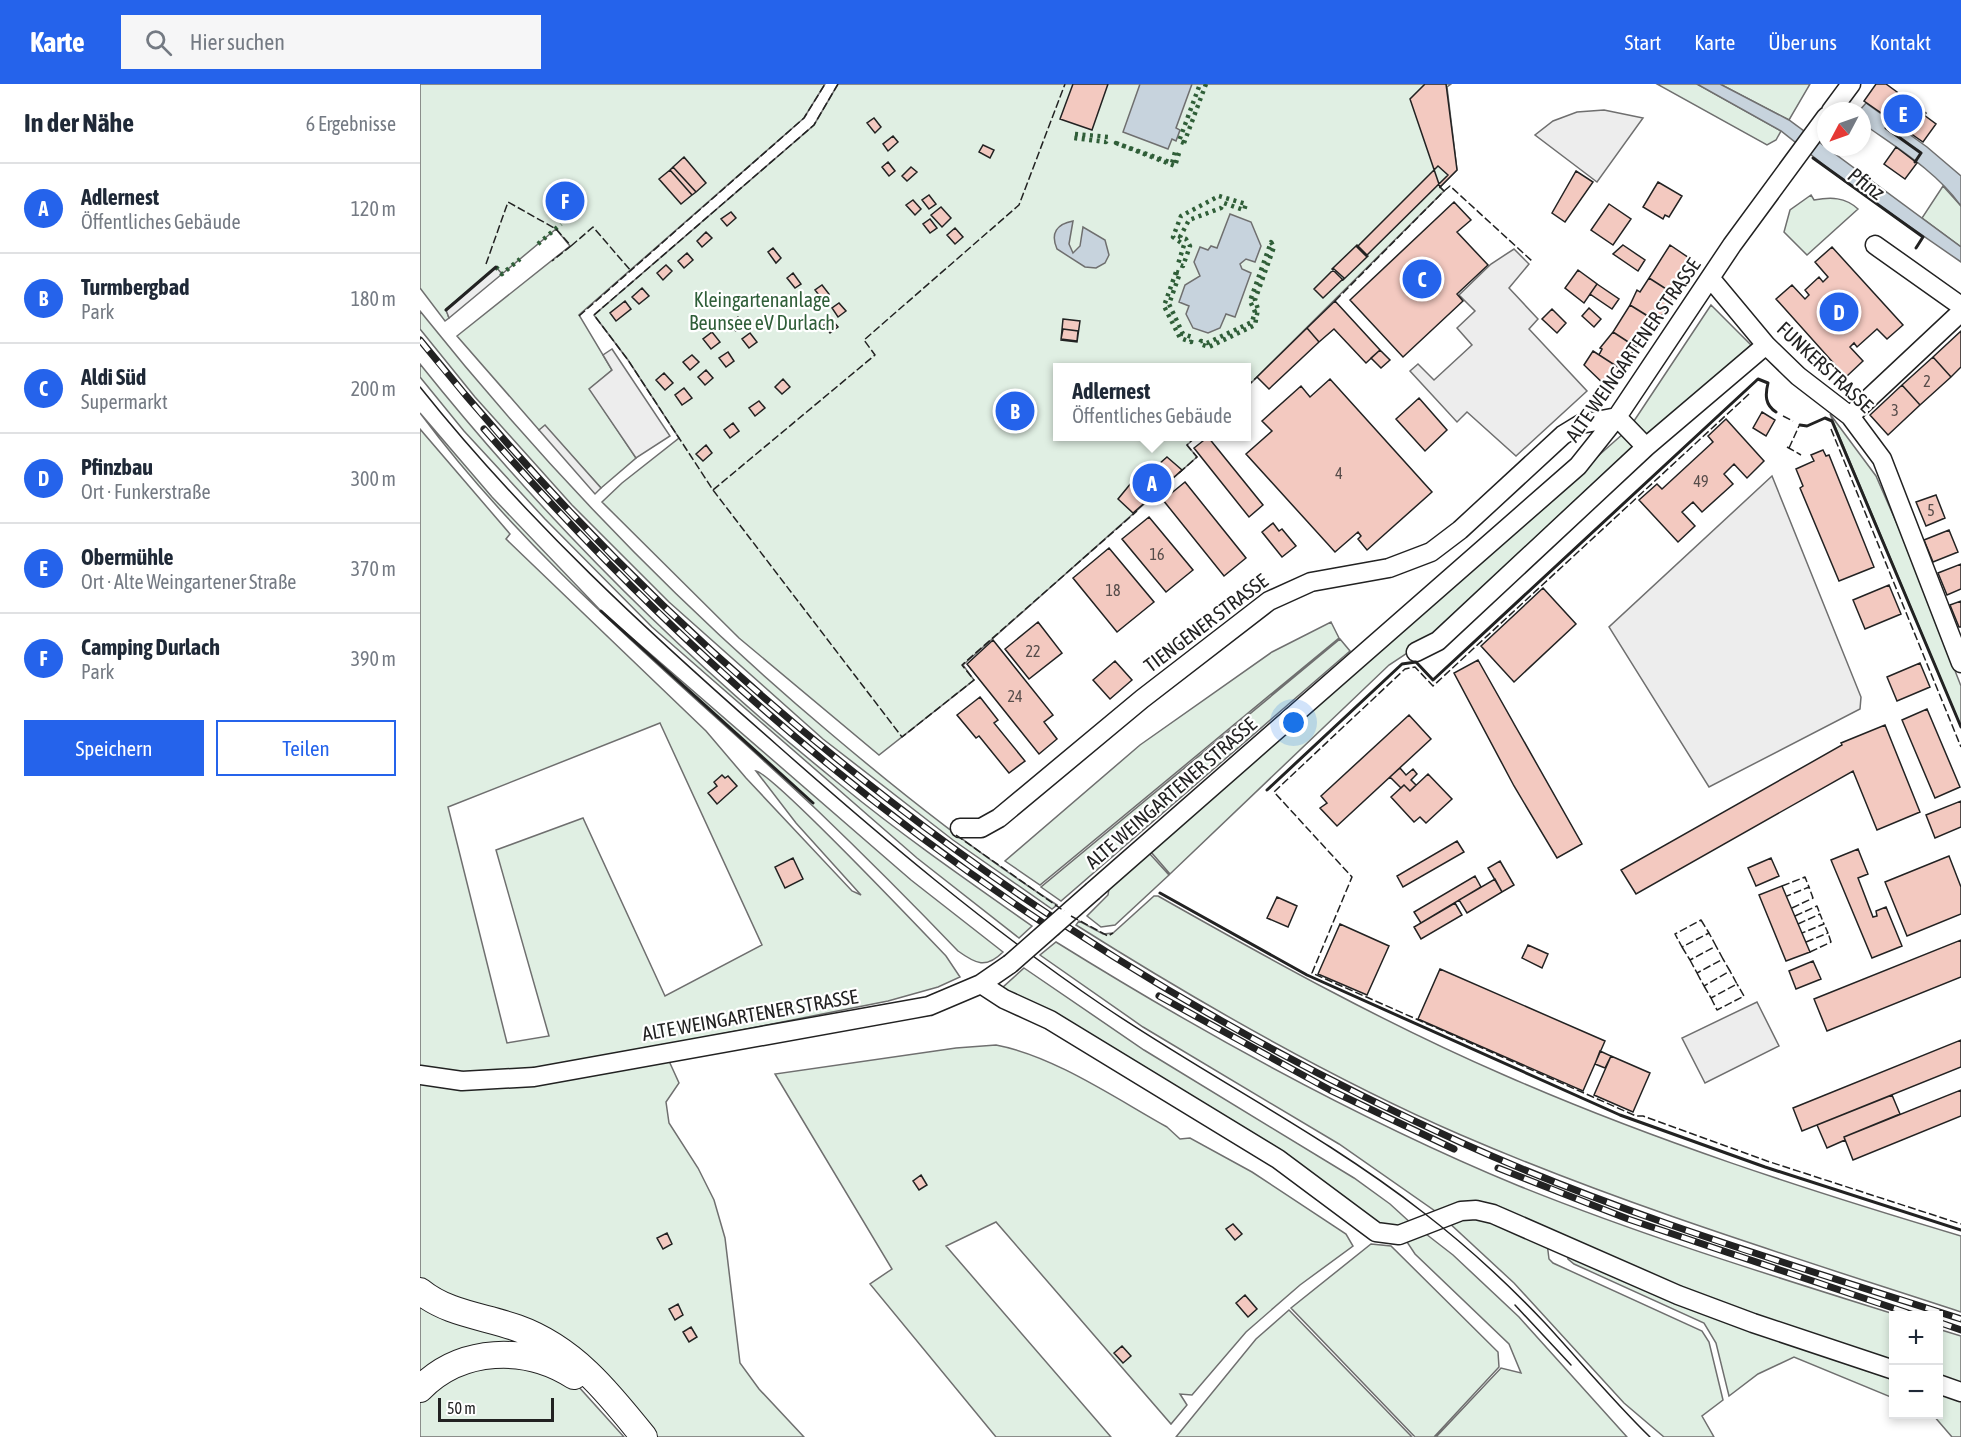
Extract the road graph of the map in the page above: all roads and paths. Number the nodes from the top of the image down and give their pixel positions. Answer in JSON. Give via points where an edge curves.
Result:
{"nodes":[{"id":1,"x":1851,"y":84,"type":"edge"},
{"id":2,"x":1838,"y":102,"type":"edge"},
{"id":3,"x":1817,"y":129,"type":"edge"},
{"id":4,"x":1875,"y":245,"type":"dead end"},
{"id":5,"x":1711,"y":279,"type":"junction"},
{"id":6,"x":1961,"y":306,"type":"edge"},
{"id":7,"x":1961,"y":312,"type":"edge"},
{"id":8,"x":1766,"y":345,"type":"junction"},
{"id":9,"x":1850,"y":416,"type":"junction"},
{"id":10,"x":1617,"y":417,"type":"junction"},
{"id":11,"x":1646,"y":447,"type":"junction"},
{"id":12,"x":1416,"y":651,"type":"dead end"},
{"id":13,"x":1961,"y":663,"type":"edge"},
{"id":14,"x":960,"y":828,"type":"dead end"},
{"id":15,"x":981,"y":984,"type":"junction"},
{"id":16,"x":420,"y":1075,"type":"edge"},
{"id":17,"x":420,"y":1291,"type":"edge"},
{"id":18,"x":1889,"y":1369,"type":"edge"},
{"id":19,"x":1943,"y":1386,"type":"edge"},
{"id":20,"x":420,"y":1389,"type":"edge"},
{"id":21,"x":1961,"y":1392,"type":"edge"},
{"id":22,"x":631,"y":1437,"type":"edge"},
{"id":23,"x":644,"y":1437,"type":"edge"}],
"edges":[{"from":1,"to":2,"type":"street"},
{"from":3,"to":5,"type":"street","name":"ALTE WEINGARTENER STRASSE"},
{"from":4,"to":6,"type":"street"},
{"from":5,"to":8,"type":"street","name":"FUNKERSTRASSE"},
{"from":5,"to":10,"type":"street","name":"ALTE WEINGARTENER STRASSE"},
{"from":7,"to":9,"type":"street"},
{"from":8,"to":9,"type":"street","name":"FUNKERSTRASSE","via":[[1798,376]]},
{"from":8,"to":11,"type":"street"},
{"from":9,"to":13,"type":"street","name":"FUNKERSTRASSE","via":[[1882,459]]},
{"from":10,"to":11,"type":"street"},
{"from":10,"to":14,"type":"street","name":"TIENGENER STRASSE","via":[[1581,424],[1568,431],[1431,552],[1389,568],[1311,582],[1269,601],[1142,699],[999,818],[981,828]]},
{"from":10,"to":15,"type":"street","name":"ALTE WEINGARTENER STRASSE","bridge":true,"via":[[1578,466],[1010,964]]},
{"from":11,"to":12,"type":"street","via":[[1438,641]]},
{"from":15,"to":16,"type":"street","name":"ALTE WEINGARTENER STRASSE","via":[[929,1006],[534,1077],[462,1081]]},
{"from":15,"to":18,"type":"street","via":[[1050,1020],[1278,1159],[1376,1232],[1399,1234],[1461,1211],[1493,1214],[1678,1295]]},
{"from":17,"to":23,"type":"highway","via":[[455,1311],[516,1327],[555,1346],[597,1381]]},
{"from":19,"to":21,"type":"street"},
{"from":20,"to":22,"type":"highway","via":[[456,1364],[476,1358],[530,1356],[573,1375]]}]}
